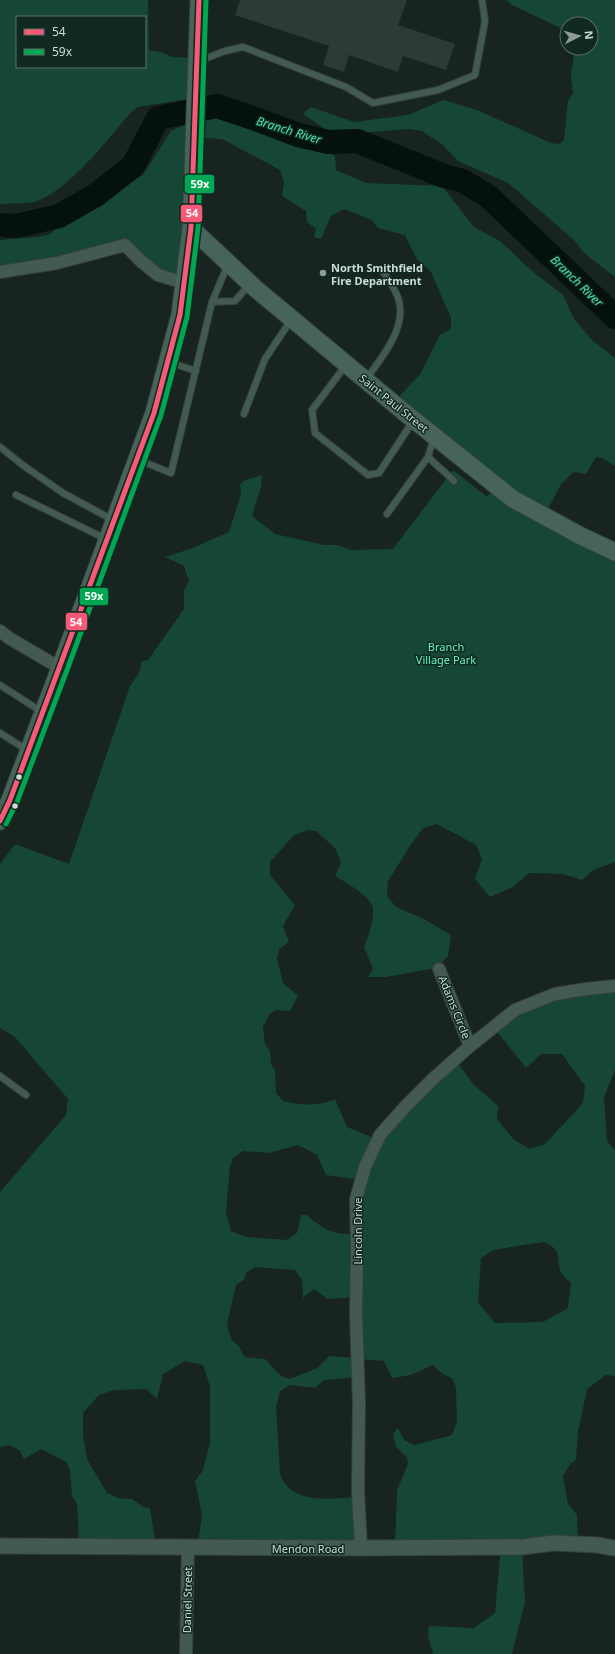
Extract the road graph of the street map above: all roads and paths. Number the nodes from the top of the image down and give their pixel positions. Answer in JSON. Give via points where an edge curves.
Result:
{"nodes":[{"id":1,"x":199,"y":0,"type":"edge"},
{"id":2,"x":482,"y":0,"type":"edge"},
{"id":3,"x":197,"y":61,"type":"junction"},
{"id":4,"x":191,"y":228,"type":"junction"},
{"id":5,"x":228,"y":263,"type":"junction"},
{"id":6,"x":0,"y":272,"type":"edge"},
{"id":7,"x":384,"y":273,"type":"dead end"},
{"id":8,"x":185,"y":283,"type":"junction"},
{"id":9,"x":250,"y":284,"type":"junction"},
{"id":10,"x":212,"y":302,"type":"junction"},
{"id":11,"x":292,"y":319,"type":"junction"},
{"id":12,"x":169,"y":362,"type":"junction"},
{"id":13,"x":347,"y":364,"type":"junction"},
{"id":14,"x":196,"y":371,"type":"junction"},
{"id":15,"x":366,"y":380,"type":"junction"},
{"id":16,"x":244,"y":414,"type":"dead end"},
{"id":17,"x":414,"y":420,"type":"junction"},
{"id":18,"x":434,"y":436,"type":"junction"},
{"id":19,"x":0,"y":447,"type":"edge"},
{"id":20,"x":428,"y":457,"type":"junction"},
{"id":21,"x":137,"y":459,"type":"junction"},
{"id":22,"x":454,"y":481,"type":"dead end"},
{"id":23,"x":16,"y":494,"type":"dead end"},
{"id":24,"x":387,"y":514,"type":"dead end"},
{"id":25,"x":114,"y":521,"type":"junction"},
{"id":26,"x":107,"y":540,"type":"junction"},
{"id":27,"x":615,"y":552,"type":"edge"},
{"id":28,"x":0,"y":631,"type":"edge"},
{"id":29,"x":60,"y":668,"type":"junction"},
{"id":30,"x":0,"y":685,"type":"edge"},
{"id":31,"x":43,"y":713,"type":"junction"},
{"id":32,"x":0,"y":733,"type":"edge"},
{"id":33,"x":28,"y":751,"type":"junction"},
{"id":34,"x":0,"y":821,"type":"edge"},
{"id":35,"x":439,"y":969,"type":"dead end"},
{"id":36,"x":615,"y":986,"type":"edge"},
{"id":37,"x":470,"y":1046,"type":"junction"},
{"id":38,"x":0,"y":1076,"type":"edge"},
{"id":39,"x":26,"y":1095,"type":"dead end"},
{"id":40,"x":0,"y":1546,"type":"edge"},
{"id":41,"x":188,"y":1546,"type":"junction"},
{"id":42,"x":360,"y":1548,"type":"junction"},
{"id":43,"x":615,"y":1548,"type":"edge"},
{"id":44,"x":186,"y":1654,"type":"edge"}],
"edges":[{"from":1,"to":3,"type":"main road"},
{"from":2,"to":3,"type":"lane","via":[[485,21],[475,75],[438,90],[373,103],[346,87],[243,48],[224,51]]},
{"from":3,"to":4,"type":"main road"},
{"from":4,"to":5,"type":"main road","name":"Saint Paul Street"},
{"from":4,"to":8,"type":"main road"},
{"from":5,"to":9,"type":"main road","name":"Saint Paul Street"},
{"from":5,"to":10,"type":"lane"},
{"from":6,"to":8,"type":"street","via":[[57,263],[125,245],[158,275]]},
{"from":7,"to":15,"type":"lane","via":[[399,299],[401,314],[397,329]]},
{"from":8,"to":12,"type":"main road"},
{"from":9,"to":10,"type":"lane","via":[[235,302]]},
{"from":9,"to":11,"type":"main road","name":"Saint Paul Street"},
{"from":10,"to":14,"type":"lane"},
{"from":11,"to":13,"type":"main road","name":"Saint Paul Street"},
{"from":11,"to":16,"type":"lane","via":[[265,359]]},
{"from":12,"to":14,"type":"lane"},
{"from":12,"to":21,"type":"main road"},
{"from":13,"to":15,"type":"main road","name":"Saint Paul Street"},
{"from":13,"to":17,"type":"lane","via":[[312,410],[314,433],[368,475],[379,474]]},
{"from":14,"to":21,"type":"lane","via":[[171,473]]},
{"from":15,"to":17,"type":"main road","name":"Saint Paul Street"},
{"from":17,"to":18,"type":"main road","name":"Saint Paul Street"},
{"from":18,"to":20,"type":"lane"},
{"from":18,"to":27,"type":"main road","name":"Saint Paul Street","via":[[513,499]]},
{"from":19,"to":25,"type":"lane","via":[[63,493]]},
{"from":20,"to":22,"type":"lane"},
{"from":20,"to":24,"type":"lane"},
{"from":21,"to":25,"type":"main road"},
{"from":23,"to":26,"type":"lane"},
{"from":25,"to":26,"type":"main road"},
{"from":26,"to":29,"type":"main road"},
{"from":28,"to":29,"type":"street"},
{"from":29,"to":31,"type":"main road"},
{"from":30,"to":31,"type":"lane"},
{"from":31,"to":33,"type":"main road"},
{"from":32,"to":33,"type":"lane"},
{"from":33,"to":34,"type":"main road"},
{"from":35,"to":37,"type":"street","name":"Adams Circle"},
{"from":36,"to":37,"type":"street","name":"Lincoln Drive","via":[[555,994],[515,1010]]},
{"from":37,"to":42,"type":"street","name":"Lincoln Drive","via":[[424,1088],[380,1135],[365,1167],[356,1199]]},
{"from":38,"to":39,"type":"lane"},
{"from":40,"to":41,"type":"street","name":"Mendon Road"},
{"from":41,"to":42,"type":"street","name":"Mendon Road"},
{"from":41,"to":44,"type":"street","name":"Daniel Street"},
{"from":42,"to":43,"type":"street","name":"Mendon Road","via":[[522,1547],[554,1543]]}]}
